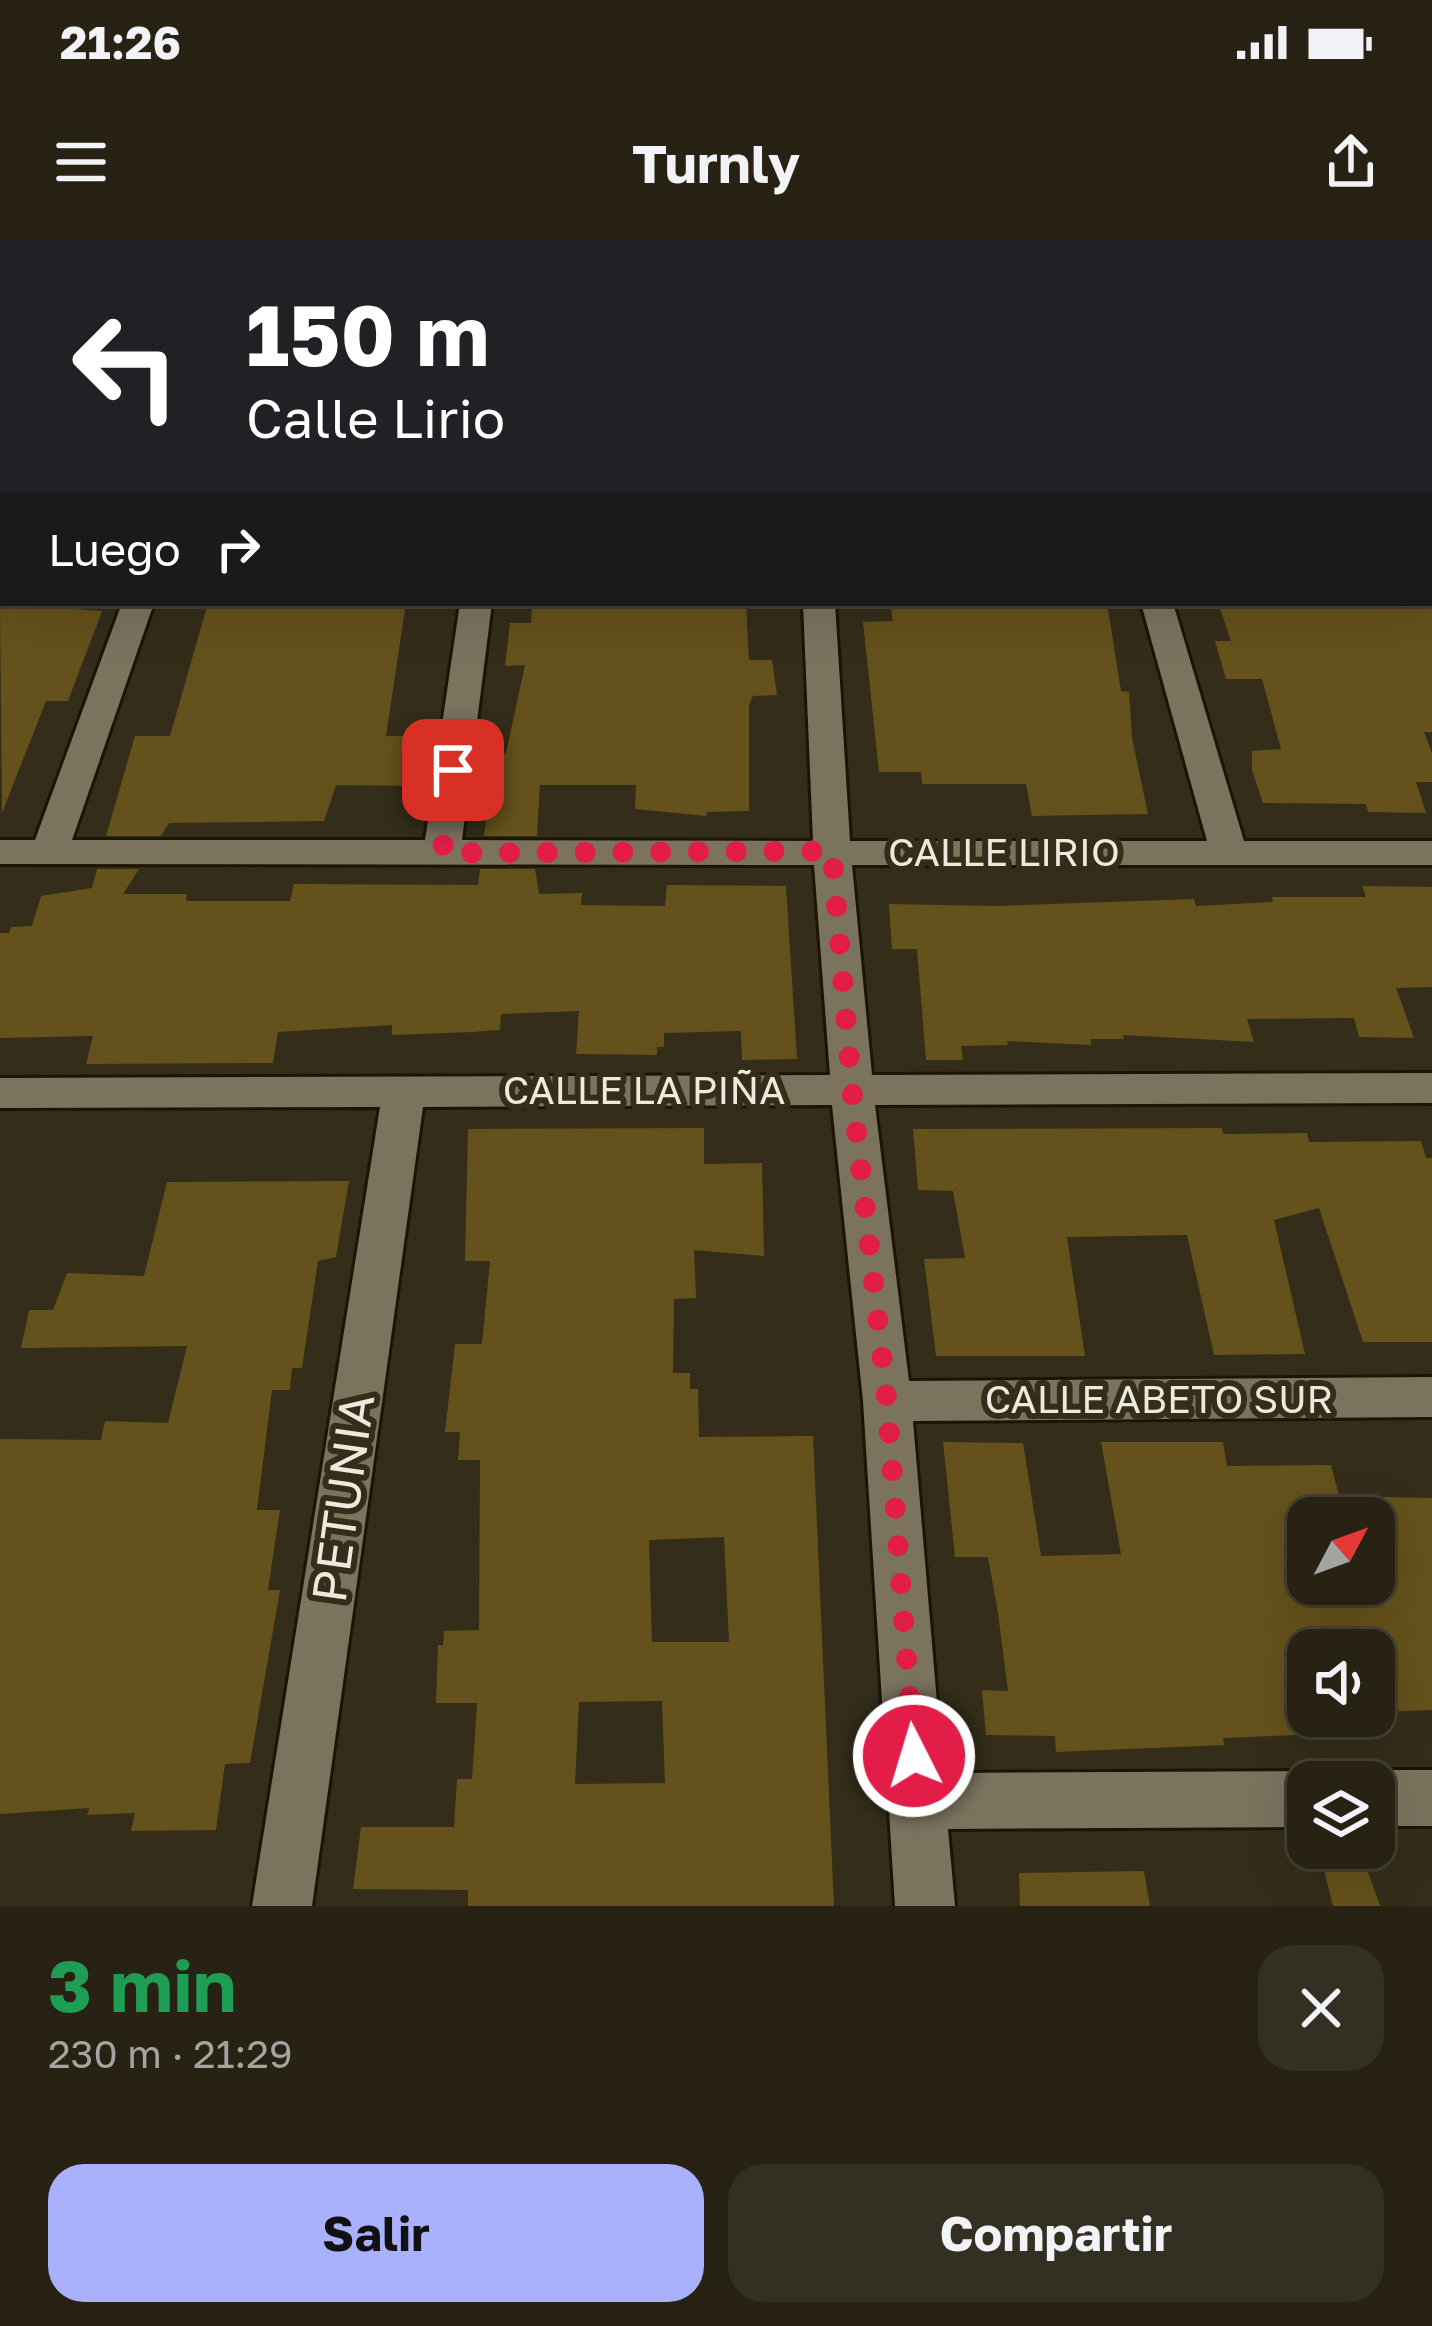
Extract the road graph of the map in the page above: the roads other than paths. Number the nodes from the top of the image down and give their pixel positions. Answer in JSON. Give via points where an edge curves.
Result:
{"nodes":[{"id":1,"x":137,"y":606,"type":"edge"},
{"id":2,"x":476,"y":606,"type":"edge"},
{"id":3,"x":819,"y":606,"type":"edge"},
{"id":4,"x":1158,"y":606,"type":"edge"},
{"id":5,"x":832,"y":851,"type":"junction"},
{"id":6,"x":0,"y":852,"type":"edge"},
{"id":7,"x":49,"y":852,"type":"junction"},
{"id":8,"x":442,"y":853,"type":"junction"},
{"id":9,"x":1229,"y":853,"type":"junction"},
{"id":10,"x":1432,"y":854,"type":"edge"},
{"id":11,"x":1432,"y":1088,"type":"edge"},
{"id":12,"x":404,"y":1089,"type":"junction"},
{"id":13,"x":852,"y":1091,"type":"junction"},
{"id":14,"x":0,"y":1093,"type":"edge"},
{"id":15,"x":1432,"y":1397,"type":"edge"},
{"id":16,"x":887,"y":1401,"type":"junction"},
{"id":17,"x":1287,"y":1798,"type":"edge"},
{"id":18,"x":1395,"y":1798,"type":"edge"},
{"id":19,"x":1432,"y":1798,"type":"edge"},
{"id":20,"x":917,"y":1801,"type":"junction"},
{"id":21,"x":282,"y":1906,"type":"edge"},
{"id":22,"x":925,"y":1906,"type":"edge"}],
"edges":[{"from":1,"to":7,"type":"street"},
{"from":2,"to":8,"type":"street"},
{"from":3,"to":5,"type":"street"},
{"from":4,"to":9,"type":"street"},
{"from":5,"to":8,"type":"street","name":"CALLE LIRIO"},
{"from":5,"to":9,"type":"street","name":"CALLE LIRIO"},
{"from":5,"to":13,"type":"street"},
{"from":6,"to":7,"type":"street","name":"CALLE LIRIO"},
{"from":7,"to":8,"type":"street","name":"CALLE LIRIO"},
{"from":9,"to":10,"type":"street","name":"CALLE LIRIO"},
{"from":11,"to":13,"type":"street","name":"CALLE LA PIÑA"},
{"from":12,"to":13,"type":"street","name":"CALLE LA PIÑA"},
{"from":12,"to":14,"type":"street","name":"CALLE LA PIÑA"},
{"from":12,"to":21,"type":"street","name":"PETUNIA"},
{"from":13,"to":16,"type":"street"},
{"from":15,"to":16,"type":"street","name":"CALLE ABETO SUR"},
{"from":16,"to":20,"type":"street"},
{"from":17,"to":20,"type":"street"},
{"from":18,"to":19,"type":"street"},
{"from":20,"to":22,"type":"street"}]}
